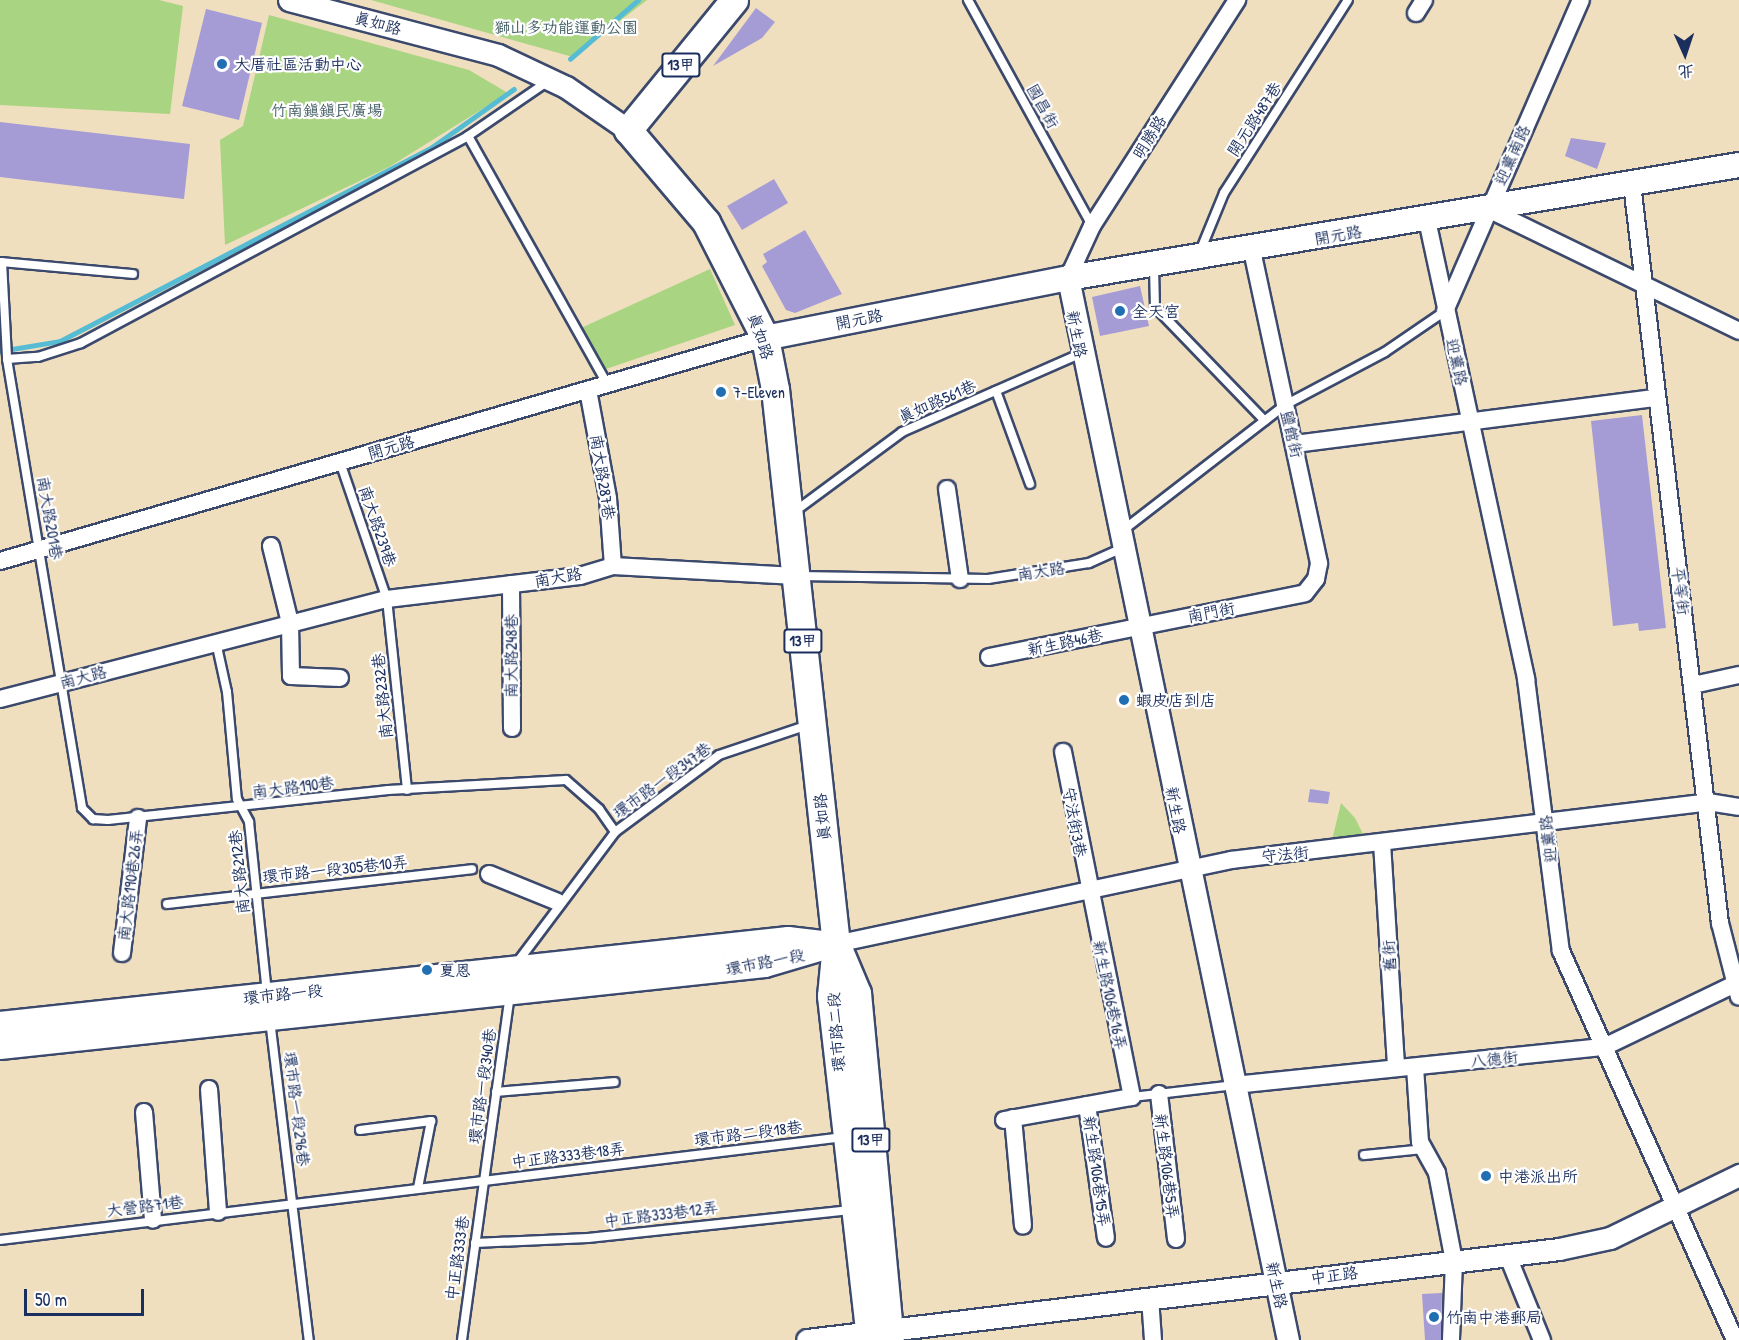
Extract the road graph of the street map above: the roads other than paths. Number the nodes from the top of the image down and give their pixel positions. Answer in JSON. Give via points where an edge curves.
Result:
{"nodes":[{"id":1,"x":289,"y":0,"type":"edge"},
{"id":2,"x":734,"y":0,"type":"edge"},
{"id":3,"x":968,"y":0,"type":"edge"},
{"id":4,"x":1237,"y":0,"type":"edge"},
{"id":5,"x":1348,"y":0,"type":"edge"},
{"id":6,"x":1581,"y":0,"type":"edge"},
{"id":7,"x":550,"y":80,"type":"junction"},
{"id":8,"x":628,"y":130,"type":"junction"},
{"id":9,"x":468,"y":136,"type":"junction"},
{"id":10,"x":1739,"y":165,"type":"edge"},
{"id":11,"x":1632,"y":183,"type":"junction"},
{"id":12,"x":1488,"y":209,"type":"junction"},
{"id":13,"x":1427,"y":220,"type":"junction"},
{"id":14,"x":1092,"y":226,"type":"junction"},
{"id":15,"x":1252,"y":250,"type":"junction"},
{"id":16,"x":1197,"y":260,"type":"junction"},
{"id":17,"x":1,"y":262,"type":"edge"},
{"id":18,"x":1154,"y":266,"type":"junction"},
{"id":19,"x":133,"y":274,"type":"dead end"},
{"id":20,"x":1068,"y":278,"type":"junction"},
{"id":21,"x":1641,"y":286,"type":"junction"},
{"id":22,"x":1446,"y":311,"type":"junction"},
{"id":23,"x":1739,"y":331,"type":"edge"},
{"id":24,"x":765,"y":338,"type":"junction"},
{"id":25,"x":1080,"y":354,"type":"junction"},
{"id":26,"x":7,"y":359,"type":"junction"},
{"id":27,"x":607,"y":384,"type":"junction"},
{"id":28,"x":588,"y":390,"type":"junction"},
{"id":29,"x":996,"y":391,"type":"junction"},
{"id":30,"x":1656,"y":398,"type":"junction"},
{"id":31,"x":1285,"y":405,"type":"junction"},
{"id":32,"x":1265,"y":421,"type":"junction"},
{"id":33,"x":1471,"y":422,"type":"junction"},
{"id":34,"x":1295,"y":444,"type":"junction"},
{"id":35,"x":340,"y":462,"type":"junction"},
{"id":36,"x":1030,"y":484,"type":"dead end"},
{"id":37,"x":947,"y":489,"type":"dead end"},
{"id":38,"x":789,"y":516,"type":"junction"},
{"id":39,"x":1121,"y":540,"type":"junction"},
{"id":40,"x":271,"y":546,"type":"dead end"},
{"id":41,"x":41,"y":549,"type":"junction"},
{"id":42,"x":0,"y":561,"type":"edge"},
{"id":43,"x":613,"y":566,"type":"junction"},
{"id":44,"x":796,"y":576,"type":"junction"},
{"id":45,"x":960,"y":579,"type":"junction"},
{"id":46,"x":511,"y":584,"type":"junction"},
{"id":47,"x":1283,"y":597,"type":"joint"},
{"id":48,"x":387,"y":599,"type":"junction"},
{"id":49,"x":290,"y":623,"type":"junction"},
{"id":50,"x":1140,"y":626,"type":"junction"},
{"id":51,"x":216,"y":642,"type":"junction"},
{"id":52,"x":989,"y":657,"type":"dead end"},
{"id":53,"x":1739,"y":675,"type":"edge"},
{"id":54,"x":340,"y":678,"type":"dead end"},
{"id":55,"x":61,"y":683,"type":"junction"},
{"id":56,"x":1693,"y":685,"type":"junction"},
{"id":57,"x":0,"y":699,"type":"edge"},
{"id":58,"x":811,"y":724,"type":"junction"},
{"id":59,"x":512,"y":728,"type":"dead end"},
{"id":60,"x":1063,"y":752,"type":"dead end"},
{"id":61,"x":407,"y":790,"type":"junction"},
{"id":62,"x":1708,"y":802,"type":"junction"},
{"id":63,"x":1739,"y":807,"type":"edge"},
{"id":64,"x":242,"y":808,"type":"junction"},
{"id":65,"x":138,"y":818,"type":"junction"},
{"id":66,"x":1547,"y":821,"type":"junction"},
{"id":67,"x":615,"y":832,"type":"junction"},
{"id":68,"x":1382,"y":843,"type":"junction"},
{"id":69,"x":472,"y":869,"type":"dead end"},
{"id":70,"x":1187,"y":870,"type":"junction"},
{"id":71,"x":489,"y":873,"type":"dead end"},
{"id":72,"x":255,"y":893,"type":"junction"},
{"id":73,"x":1088,"y":893,"type":"junction"},
{"id":74,"x":558,"y":902,"type":"junction"},
{"id":75,"x":167,"y":904,"type":"dead end"},
{"id":76,"x":836,"y":944,"type":"junction"},
{"id":77,"x":122,"y":953,"type":"dead end"},
{"id":78,"x":512,"y":970,"type":"junction"},
{"id":79,"x":1738,"y":988,"type":"edge"},
{"id":80,"x":267,"y":995,"type":"junction"},
{"id":81,"x":510,"y":996,"type":"junction"},
{"id":82,"x":270,"y":1019,"type":"junction"},
{"id":83,"x":0,"y":1024,"type":"edge"},
{"id":84,"x":0,"y":1047,"type":"edge"},
{"id":85,"x":1604,"y":1047,"type":"junction"},
{"id":86,"x":1415,"y":1067,"type":"junction"},
{"id":87,"x":1396,"y":1068,"type":"junction"},
{"id":88,"x":615,"y":1082,"type":"dead end"},
{"id":89,"x":1235,"y":1085,"type":"junction"},
{"id":90,"x":209,"y":1089,"type":"dead end"},
{"id":91,"x":496,"y":1092,"type":"junction"},
{"id":92,"x":1159,"y":1094,"type":"junction"},
{"id":93,"x":1132,"y":1097,"type":"junction"},
{"id":94,"x":1087,"y":1105,"type":"junction"},
{"id":95,"x":144,"y":1112,"type":"dead end"},
{"id":96,"x":360,"y":1130,"type":"dead end"},
{"id":97,"x":845,"y":1137,"type":"junction"},
{"id":98,"x":1424,"y":1149,"type":"junction"},
{"id":99,"x":1364,"y":1155,"type":"dead end"},
{"id":100,"x":656,"y":1159,"type":"joint"},
{"id":101,"x":1739,"y":1175,"type":"edge"},
{"id":102,"x":483,"y":1180,"type":"junction"},
{"id":103,"x":418,"y":1188,"type":"junction"},
{"id":104,"x":293,"y":1203,"type":"junction"},
{"id":105,"x":1675,"y":1207,"type":"junction"},
{"id":106,"x":852,"y":1210,"type":"junction"},
{"id":107,"x":218,"y":1212,"type":"junction"},
{"id":108,"x":153,"y":1220,"type":"junction"},
{"id":109,"x":1023,"y":1226,"type":"dead end"},
{"id":110,"x":1106,"y":1238,"type":"dead end"},
{"id":111,"x":1176,"y":1239,"type":"dead end"},
{"id":112,"x":0,"y":1240,"type":"edge"},
{"id":113,"x":475,"y":1243,"type":"junction"},
{"id":114,"x":1507,"y":1254,"type":"junction"},
{"id":115,"x":1454,"y":1261,"type":"junction"},
{"id":116,"x":1276,"y":1282,"type":"junction"},
{"id":117,"x":1150,"y":1298,"type":"junction"},
{"id":118,"x":880,"y":1336,"type":"edge"},
{"id":119,"x":309,"y":1340,"type":"edge"},
{"id":120,"x":462,"y":1340,"type":"edge"},
{"id":121,"x":807,"y":1340,"type":"edge"},
{"id":122,"x":1153,"y":1340,"type":"edge"},
{"id":123,"x":1288,"y":1340,"type":"edge"},
{"id":124,"x":1451,"y":1340,"type":"edge"},
{"id":125,"x":1542,"y":1340,"type":"edge"},
{"id":126,"x":1735,"y":1340,"type":"edge"}],
"edges":[{"from":1,"to":7,"type":"street","name":"真如路","via":[[498,55]]},
{"from":2,"to":8,"type":"main road","number":"13甲"},
{"from":3,"to":14,"type":"lane","name":"國昌街"},
{"from":4,"to":14,"type":"street","name":"明勝路"},
{"from":5,"to":16,"type":"lane","name":"開元路487巷","via":[[1224,193],[1203,236]]},
{"from":6,"to":12,"type":"street","name":"迎薰南路"},
{"from":7,"to":8,"type":"street","name":"真如路"},
{"from":7,"to":9,"type":"lane"},
{"from":8,"to":24,"type":"main road","name":"真如路","number":"13甲","via":[[706,222]]},
{"from":9,"to":26,"type":"lane","via":[[81,343]]},
{"from":9,"to":27,"type":"lane"},
{"from":10,"to":11,"type":"main road","name":"開元路"},
{"from":11,"to":12,"type":"main road","name":"開元路"},
{"from":11,"to":21,"type":"street","name":"平等街"},
{"from":12,"to":13,"type":"main road","name":"開元路"},
{"from":12,"to":21,"type":"street"},
{"from":12,"to":22,"type":"street","name":"迎薰南路"},
{"from":13,"to":15,"type":"main road","name":"開元路"},
{"from":13,"to":22,"type":"street","name":"迎薰路"},
{"from":14,"to":20,"type":"street","name":"明勝路"},
{"from":15,"to":16,"type":"main road","name":"開元路"},
{"from":15,"to":31,"type":"street","name":"鹽館街"},
{"from":16,"to":18,"type":"main road","name":"開元路"},
{"from":17,"to":19,"type":"lane"},
{"from":17,"to":26,"type":"lane","name":"南大路201巷"},
{"from":18,"to":20,"type":"main road","name":"開元路"},
{"from":18,"to":32,"type":"lane","via":[[1155,307]]},
{"from":20,"to":24,"type":"main road","name":"開元路"},
{"from":20,"to":25,"type":"street","name":"新生路"},
{"from":21,"to":23,"type":"street"},
{"from":21,"to":30,"type":"street","name":"平等街"},
{"from":22,"to":31,"type":"lane","name":"南大路","via":[[1385,352]]},
{"from":22,"to":33,"type":"street","name":"迎薰路"},
{"from":24,"to":27,"type":"street","name":"開元路"},
{"from":24,"to":38,"type":"main road","name":"真如路","number":"13甲"},
{"from":25,"to":29,"type":"lane","name":"真如路561巷"},
{"from":25,"to":39,"type":"street","name":"新生路"},
{"from":26,"to":41,"type":"lane","name":"南大路201巷"},
{"from":27,"to":28,"type":"street","name":"開元路"},
{"from":28,"to":35,"type":"street","name":"開元路"},
{"from":28,"to":43,"type":"street","name":"南大路287巷","via":[[608,498]]},
{"from":29,"to":36,"type":"lane"},
{"from":29,"to":38,"type":"lane","name":"真如路561巷","via":[[902,432]]},
{"from":30,"to":33,"type":"street"},
{"from":30,"to":56,"type":"street","name":"平等街"},
{"from":31,"to":32,"type":"lane","name":"南大路"},
{"from":31,"to":34,"type":"street","name":"鹽館街"},
{"from":32,"to":39,"type":"lane","name":"南大路"},
{"from":33,"to":34,"type":"street"},
{"from":33,"to":66,"type":"street","name":"迎薰路","via":[[1524,668]]},
{"from":34,"to":47,"type":"street","name":"鹽館街","via":[[1319,563],[1305,593]]},
{"from":35,"to":41,"type":"street","name":"開元路"},
{"from":35,"to":48,"type":"lane","name":"南大路239巷"},
{"from":37,"to":45,"type":"street"},
{"from":38,"to":44,"type":"main road","name":"真如路","number":"13甲"},
{"from":39,"to":45,"type":"lane","name":"南大路","via":[[1089,564]]},
{"from":39,"to":50,"type":"street","name":"新生路"},
{"from":40,"to":49,"type":"street"},
{"from":41,"to":42,"type":"street","name":"開元路"},
{"from":41,"to":55,"type":"lane","name":"南大路201巷"},
{"from":43,"to":44,"type":"street","name":"南大路"},
{"from":43,"to":46,"type":"street","name":"南大路"},
{"from":44,"to":45,"type":"lane","name":"南大路"},
{"from":44,"to":58,"type":"main road","name":"真如路","number":"13甲"},
{"from":46,"to":48,"type":"street","name":"南大路"},
{"from":46,"to":59,"type":"street","name":"南大路248巷"},
{"from":47,"to":50,"type":"street","name":"南門街"},
{"from":48,"to":49,"type":"street","name":"南大路"},
{"from":48,"to":61,"type":"lane","name":"南大路232巷"},
{"from":49,"to":51,"type":"street","name":"南大路"},
{"from":49,"to":54,"type":"street","via":[[291,676]]},
{"from":50,"to":52,"type":"street","name":"新生路46巷"},
{"from":50,"to":70,"type":"street","name":"新生路"},
{"from":51,"to":55,"type":"street","name":"南大路"},
{"from":51,"to":64,"type":"lane","name":"南大路212巷"},
{"from":53,"to":56,"type":"street"},
{"from":55,"to":57,"type":"street","name":"南大路"},
{"from":55,"to":65,"type":"lane","name":"南大路190巷","via":[[82,808],[93,819]]},
{"from":56,"to":62,"type":"street","name":"平等街"},
{"from":58,"to":67,"type":"lane","name":"環市路一段347巷","via":[[719,755]]},
{"from":58,"to":76,"type":"main road","name":"真如路","number":"13甲"},
{"from":60,"to":73,"type":"street","name":"守法街3巷"},
{"from":61,"to":64,"type":"lane","name":"南大路190巷"},
{"from":61,"to":67,"type":"lane","name":"南大路190巷","via":[[566,780],[599,809]]},
{"from":62,"to":63,"type":"street","name":"守法街"},
{"from":62,"to":66,"type":"street","name":"守法街"},
{"from":62,"to":79,"type":"street","name":"平等街","via":[[1720,923]]},
{"from":64,"to":65,"type":"lane","name":"南大路190巷"},
{"from":64,"to":72,"type":"lane","name":"南大路212巷","via":[[249,822]]},
{"from":65,"to":77,"type":"street","name":"南大路190巷26弄"},
{"from":66,"to":68,"type":"street","name":"守法街"},
{"from":66,"to":85,"type":"street","name":"迎薰路","via":[[1561,951]]},
{"from":67,"to":74,"type":"lane","name":"環市路一段347巷"},
{"from":68,"to":70,"type":"street","name":"守法街"},
{"from":68,"to":87,"type":"street","name":"舊街"},
{"from":69,"to":72,"type":"lane","name":"環市路一段305巷10弄"},
{"from":70,"to":73,"type":"street","name":"守法街"},
{"from":70,"to":89,"type":"street","name":"新生路"},
{"from":71,"to":74,"type":"street"},
{"from":72,"to":75,"type":"lane","name":"環市路一段305巷10弄"},
{"from":72,"to":80,"type":"lane","name":"南大路212巷"},
{"from":73,"to":76,"type":"street","name":"守法街"},
{"from":73,"to":93,"type":"street","name":"新生路106巷16弄"},
{"from":74,"to":78,"type":"lane","name":"環市路一段347巷"},
{"from":76,"to":78,"type":"main road","name":"環市路一段","via":[[788,939]]},
{"from":76,"to":81,"type":"main road","name":"環市路一段","via":[[765,966]]},
{"from":76,"to":97,"type":"main road","name":"環市路二段","number":"13甲","via":[[831,996]]},
{"from":76,"to":118,"type":"main road","name":"環市路二段","number":"13甲","via":[[857,993]]},
{"from":78,"to":80,"type":"main road","name":"環市路一段"},
{"from":78,"to":81,"type":"lane","name":"環市路一段347巷"},
{"from":79,"to":85,"type":"street","name":"八德街"},
{"from":80,"to":83,"type":"main road","name":"環市路一段"},
{"from":81,"to":82,"type":"main road","name":"環市路一段"},
{"from":81,"to":91,"type":"lane","name":"環市路一段340巷"},
{"from":82,"to":84,"type":"main road","name":"環市路一段"},
{"from":82,"to":104,"type":"lane","name":"環市路一段296巷"},
{"from":85,"to":86,"type":"street","name":"八德街"},
{"from":85,"to":105,"type":"street","name":"迎薰路"},
{"from":86,"to":87,"type":"street","name":"八德街"},
{"from":86,"to":98,"type":"street"},
{"from":87,"to":89,"type":"street","name":"八德街"},
{"from":88,"to":91,"type":"lane"},
{"from":89,"to":92,"type":"lane"},
{"from":89,"to":116,"type":"street","name":"新生路"},
{"from":90,"to":107,"type":"street"},
{"from":91,"to":102,"type":"lane","name":"環市路一段340巷"},
{"from":92,"to":93,"type":"lane"},
{"from":92,"to":111,"type":"street","name":"新生路106巷5弄"},
{"from":93,"to":94,"type":"street"},
{"from":94,"to":109,"type":"street","via":[[1009,1119]]},
{"from":94,"to":110,"type":"street","name":"新生路106巷15弄"},
{"from":95,"to":108,"type":"street"},
{"from":96,"to":103,"type":"lane","via":[[431,1121]]},
{"from":97,"to":100,"type":"lane","name":"環市路二段18巷"},
{"from":97,"to":106,"type":"main road","name":"環市路二段","number":"13甲"},
{"from":98,"to":99,"type":"lane"},
{"from":98,"to":115,"type":"street","via":[[1437,1173]]},
{"from":100,"to":102,"type":"lane","name":"中正路333巷18弄"},
{"from":101,"to":105,"type":"street","name":"中正路"},
{"from":102,"to":103,"type":"lane","name":"中正路333巷18弄"},
{"from":102,"to":113,"type":"lane","name":"中正路333巷"},
{"from":103,"to":104,"type":"lane","name":"大營路71巷"},
{"from":104,"to":107,"type":"lane","name":"大營路71巷"},
{"from":104,"to":119,"type":"lane","name":"環市路一段296巷"},
{"from":105,"to":114,"type":"street","name":"中正路","via":[[1610,1238]]},
{"from":105,"to":126,"type":"street","name":"迎薰路"},
{"from":106,"to":113,"type":"lane","name":"中正路333巷12弄","via":[[588,1238]]},
{"from":106,"to":118,"type":"main road","name":"環市路二段","number":"13甲"},
{"from":107,"to":108,"type":"lane","name":"大營路71巷"},
{"from":108,"to":112,"type":"lane","name":"大營路71巷"},
{"from":113,"to":120,"type":"lane","name":"中正路333巷"},
{"from":114,"to":115,"type":"street","name":"中正路"},
{"from":114,"to":125,"type":"street"},
{"from":115,"to":116,"type":"street","name":"中正路"},
{"from":115,"to":124,"type":"street"},
{"from":116,"to":117,"type":"street","name":"中正路"},
{"from":116,"to":123,"type":"street","name":"新生路"},
{"from":117,"to":118,"type":"street","name":"中正路"},
{"from":117,"to":122,"type":"street"},
{"from":118,"to":121,"type":"street","name":"中正路"}]}
